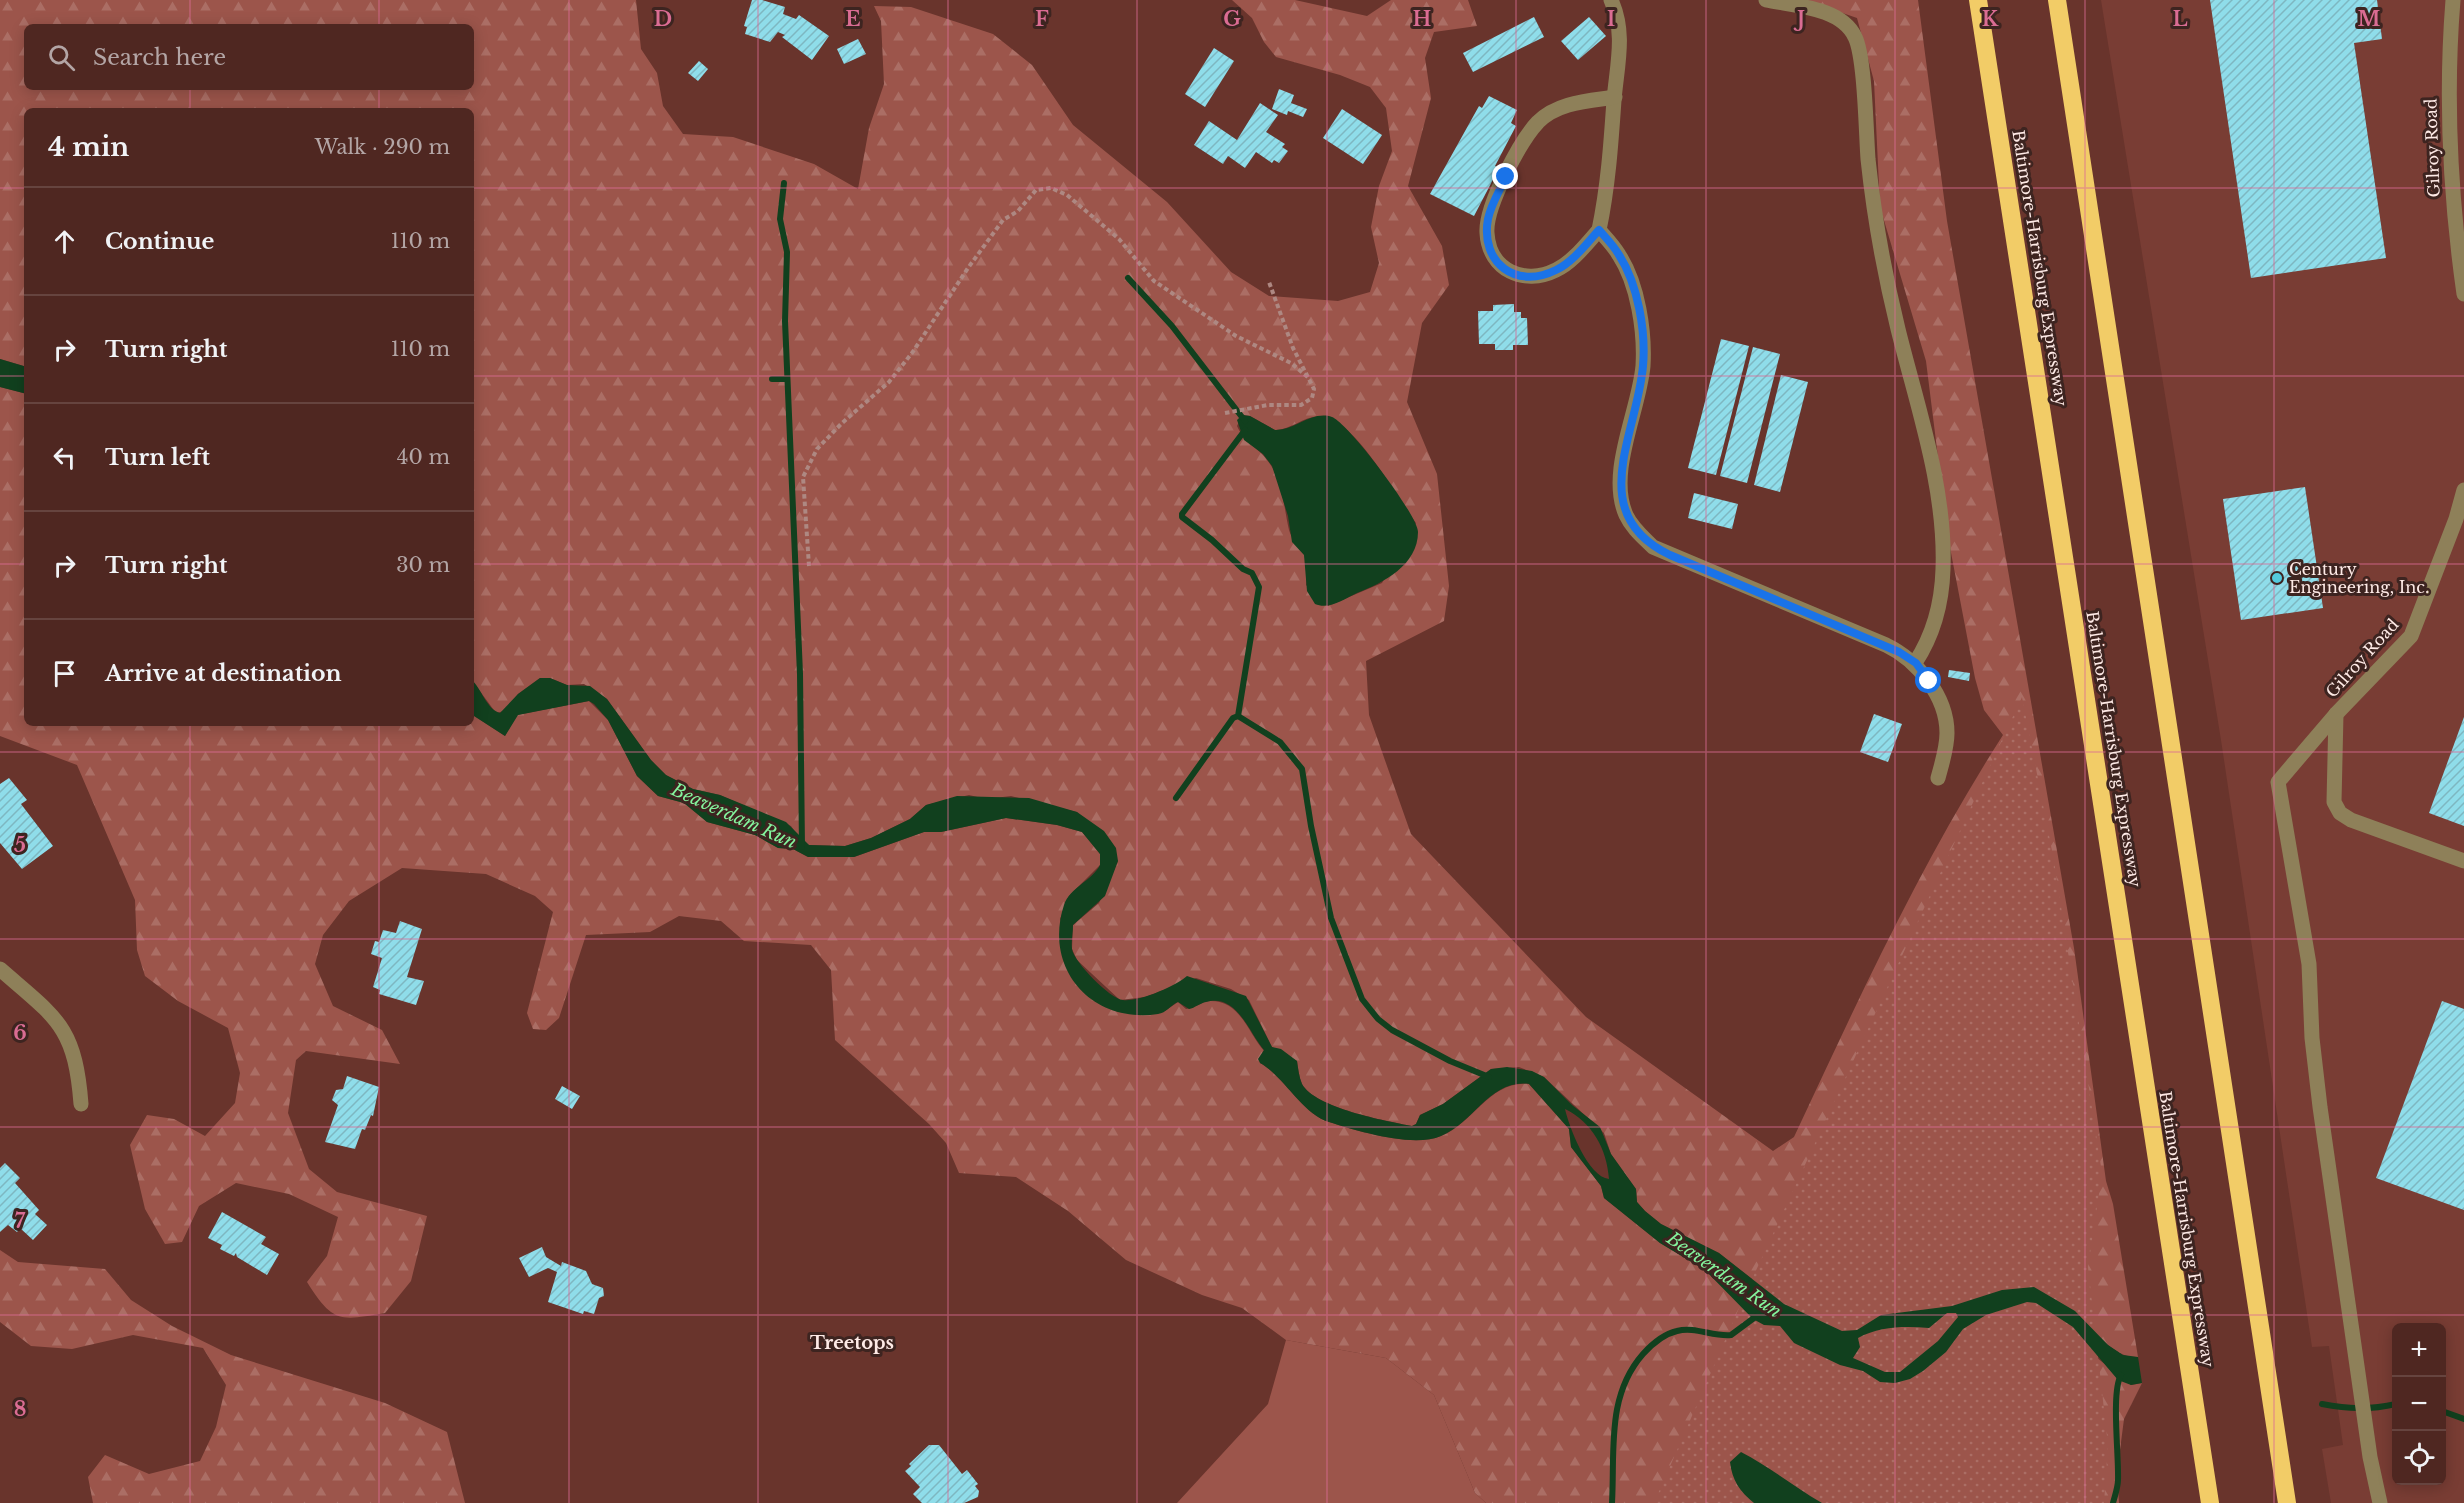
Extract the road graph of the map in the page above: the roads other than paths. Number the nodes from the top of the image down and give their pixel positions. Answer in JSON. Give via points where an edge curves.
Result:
{"nodes":[{"id":1,"x":1611,"y":0,"type":"edge"},
{"id":2,"x":1766,"y":0,"type":"edge"},
{"id":3,"x":1978,"y":0,"type":"edge"},
{"id":4,"x":2056,"y":0,"type":"edge"},
{"id":5,"x":2453,"y":0,"type":"edge"},
{"id":6,"x":1615,"y":97,"type":"junction"},
{"id":7,"x":1599,"y":230,"type":"junction"},
{"id":8,"x":2464,"y":294,"type":"edge"},
{"id":9,"x":2464,"y":490,"type":"edge"},
{"id":10,"x":1916,"y":663,"type":"junction"},
{"id":11,"x":2336,"y":714,"type":"junction"},
{"id":12,"x":1938,"y":778,"type":"dead end"},
{"id":13,"x":2464,"y":861,"type":"edge"},
{"id":14,"x":0,"y":969,"type":"edge"},
{"id":15,"x":81,"y":1104,"type":"dead end"},
{"id":16,"x":2210,"y":1503,"type":"edge"},
{"id":17,"x":2287,"y":1503,"type":"edge"},
{"id":18,"x":2380,"y":1503,"type":"edge"}],
"edges":[{"from":1,"to":6,"type":"street","via":[[1618,15],[1621,49]]},
{"from":2,"to":10,"type":"street","via":[[1833,16],[1855,37],[1881,253],[1918,402],[1940,522],[1944,567],[1936,624]]},
{"from":3,"to":16,"type":"highway","name":"Baltimore-Harrisburg Expressway"},
{"from":4,"to":17,"type":"highway"},
{"from":5,"to":8,"type":"street","name":"Gilroy Road","via":[[2447,101],[2449,160]]},
{"from":6,"to":7,"type":"street","via":[[1608,181]]},
{"from":6,"to":7,"type":"street","via":[[1576,102],[1538,122],[1495,199],[1487,233],[1494,259],[1502,269],[1531,277],[1557,270]]},
{"from":7,"to":10,"type":"street","via":[[1620,255],[1641,322],[1643,364],[1620,480],[1621,499],[1636,530],[1661,551],[1886,645]]},
{"from":9,"to":11,"type":"street","name":"Gilroy Road","via":[[2411,636]]},
{"from":10,"to":12,"type":"street","via":[[1929,681],[1947,729]]},
{"from":11,"to":13,"type":"street","via":[[2332,780],[2334,802],[2340,813]]},
{"from":11,"to":18,"type":"street","name":"Gilroy Road","via":[[2278,782],[2309,964],[2312,1038],[2370,1457]]},
{"from":14,"to":15,"type":"street","via":[[64,1028],[74,1050]]}]}
